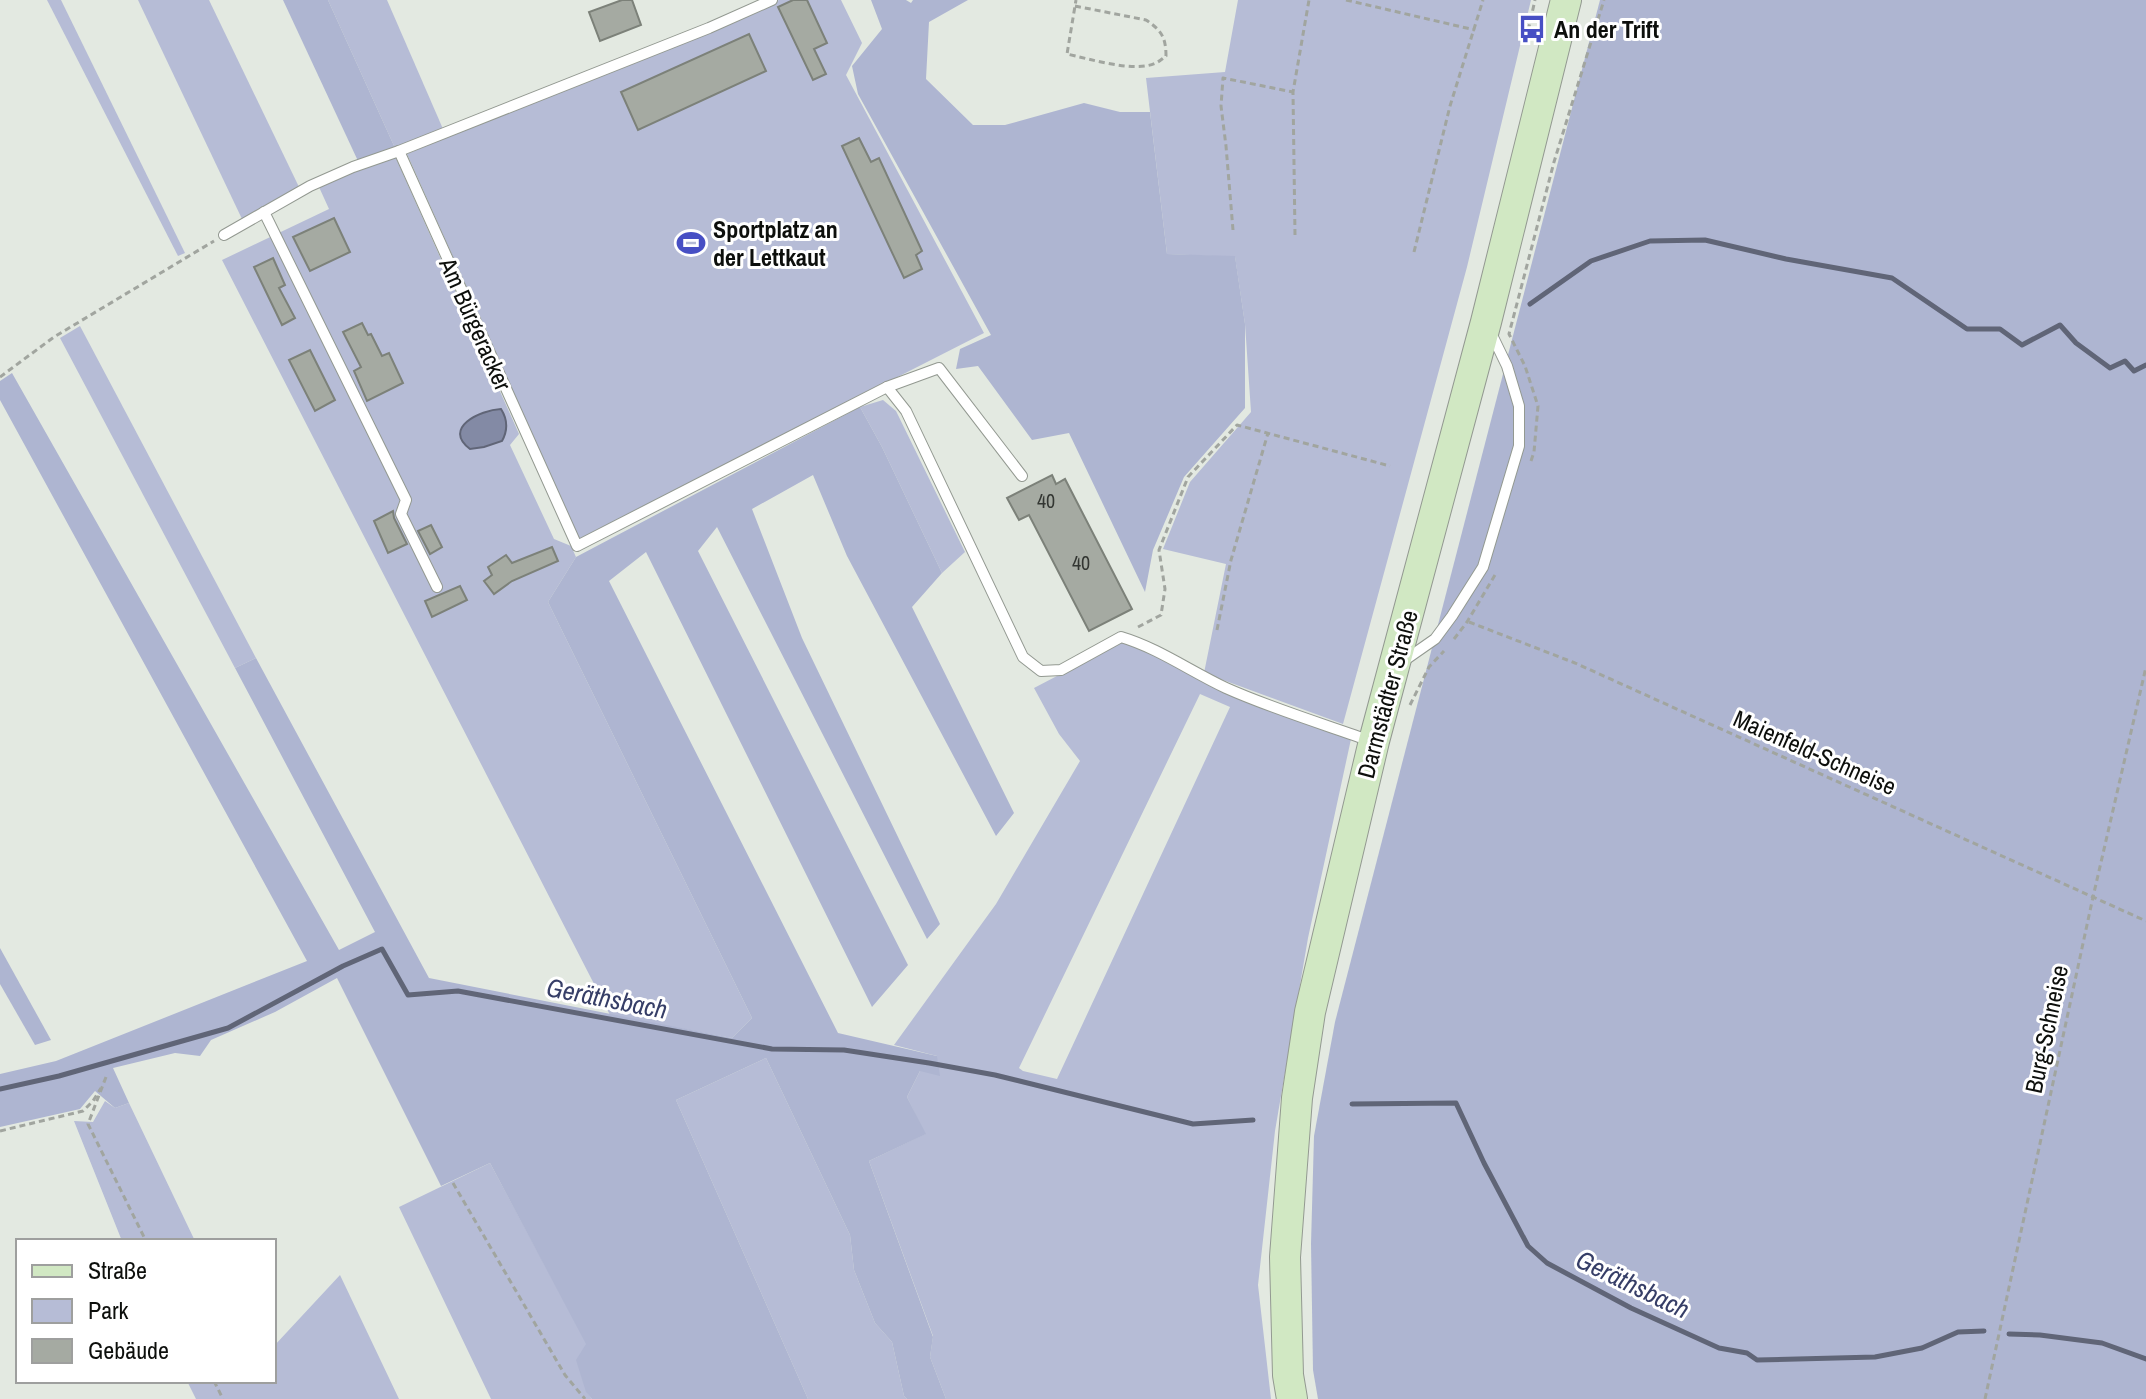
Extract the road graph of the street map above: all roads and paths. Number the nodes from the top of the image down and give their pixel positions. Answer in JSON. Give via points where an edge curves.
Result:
{"nodes":[{"id":1,"x":772,"y":0,"type":"edge"},
{"id":2,"x":1076,"y":0,"type":"edge"},
{"id":3,"x":1309,"y":0,"type":"edge"},
{"id":4,"x":1346,"y":0,"type":"edge"},
{"id":5,"x":1483,"y":0,"type":"edge"},
{"id":6,"x":1535,"y":0,"type":"edge"},
{"id":7,"x":1566,"y":0,"type":"edge"},
{"id":8,"x":1604,"y":0,"type":"edge"},
{"id":9,"x":1075,"y":6,"type":"junction"},
{"id":10,"x":1475,"y":31,"type":"junction"},
{"id":11,"x":1526,"y":40,"type":"dead end"},
{"id":12,"x":1293,"y":92,"type":"junction"},
{"id":13,"x":399,"y":151,"type":"junction"},
{"id":14,"x":264,"y":212,"type":"junction"},
{"id":15,"x":1233,"y":230,"type":"dead end"},
{"id":16,"x":224,"y":235,"type":"joint"},
{"id":17,"x":1295,"y":235,"type":"dead end"},
{"id":18,"x":1414,"y":252,"type":"dead end"},
{"id":19,"x":1486,"y":322,"type":"junction"},
{"id":20,"x":0,"y":377,"type":"edge"},
{"id":21,"x":887,"y":387,"type":"junction"},
{"id":22,"x":1268,"y":433,"type":"junction"},
{"id":23,"x":1390,"y":466,"type":"dead end"},
{"id":24,"x":1529,"y":466,"type":"dead end"},
{"id":25,"x":1022,"y":476,"type":"dead end"},
{"id":26,"x":1498,"y":566,"type":"dead end"},
{"id":27,"x":437,"y":587,"type":"dead end"},
{"id":28,"x":1467,"y":622,"type":"junction"},
{"id":29,"x":1217,"y":630,"type":"dead end"},
{"id":30,"x":1121,"y":637,"type":"junction"},
{"id":31,"x":2146,"y":667,"type":"edge"},
{"id":32,"x":1394,"y":668,"type":"junction"},
{"id":33,"x":1406,"y":717,"type":"dead end"},
{"id":34,"x":1374,"y":741,"type":"junction"},
{"id":35,"x":2093,"y":897,"type":"junction"},
{"id":36,"x":2146,"y":921,"type":"edge"},
{"id":37,"x":0,"y":1131,"type":"edge"},
{"id":38,"x":453,"y":1183,"type":"dead end"},
{"id":39,"x":145,"y":1239,"type":"edge"},
{"id":40,"x":585,"y":1399,"type":"edge"},
{"id":41,"x":1292,"y":1399,"type":"edge"},
{"id":42,"x":1985,"y":1399,"type":"edge"}],
"edges":[{"from":1,"to":13,"type":"lane"},
{"from":2,"to":9,"type":"path"},
{"from":3,"to":12,"type":"path"},
{"from":4,"to":10,"type":"path"},
{"from":5,"to":10,"type":"path"},
{"from":6,"to":11,"type":"path"},
{"from":7,"to":19,"type":"main road","name":"Darmstädter Straße"},
{"from":8,"to":24,"type":"path","via":[[1509,334],[1538,406]]},
{"from":9,"to":9,"type":"path","via":[[1146,20],[1166,41],[1166,56],[1142,66],[1067,54]]},
{"from":10,"to":18,"type":"path","via":[[1450,106]]},
{"from":12,"to":15,"type":"path","via":[[1223,78]]},
{"from":12,"to":17,"type":"path"},
{"from":13,"to":14,"type":"lane","via":[[310,186]]},
{"from":13,"to":21,"type":"lane","name":"Am Bürgeracker","via":[[577,546]]},
{"from":14,"to":16,"type":"lane"},
{"from":14,"to":27,"type":"lane","via":[[406,500],[401,514]]},
{"from":16,"to":20,"type":"path","via":[[54,337]]},
{"from":19,"to":32,"type":"main road","name":"Darmstädter Straße"},
{"from":19,"to":32,"type":"lane","via":[[1519,406],[1519,446],[1483,567],[1435,639]]},
{"from":21,"to":25,"type":"lane","via":[[939,368]]},
{"from":21,"to":30,"type":"lane","via":[[906,411],[1023,657],[1041,671],[1061,670]]},
{"from":22,"to":23,"type":"path"},
{"from":22,"to":29,"type":"path"},
{"from":22,"to":30,"type":"path","via":[[1237,425],[1188,477],[1159,550],[1165,589],[1161,615]]},
{"from":26,"to":28,"type":"path"},
{"from":28,"to":33,"type":"path","via":[[1429,667]]},
{"from":28,"to":35,"type":"path","name":"Maienfeld-Schneise","via":[[1575,663]]},
{"from":30,"to":34,"type":"lane","via":[[1147,645],[1240,694]]},
{"from":31,"to":35,"type":"path","name":"Burg-Schneise"},
{"from":32,"to":34,"type":"main road","name":"Darmstädter Straße"},
{"from":34,"to":41,"type":"main road","name":"Darmstädter Straße","via":[[1310,1012],[1297,1098],[1285,1257]]},
{"from":35,"to":36,"type":"path","name":"Maienfeld-Schneise"},
{"from":35,"to":42,"type":"path","name":"Burg-Schneise"},
{"from":37,"to":39,"type":"path","via":[[83,1111],[106,1077],[88,1124]]},
{"from":38,"to":40,"type":"path","via":[[565,1375]]}]}
